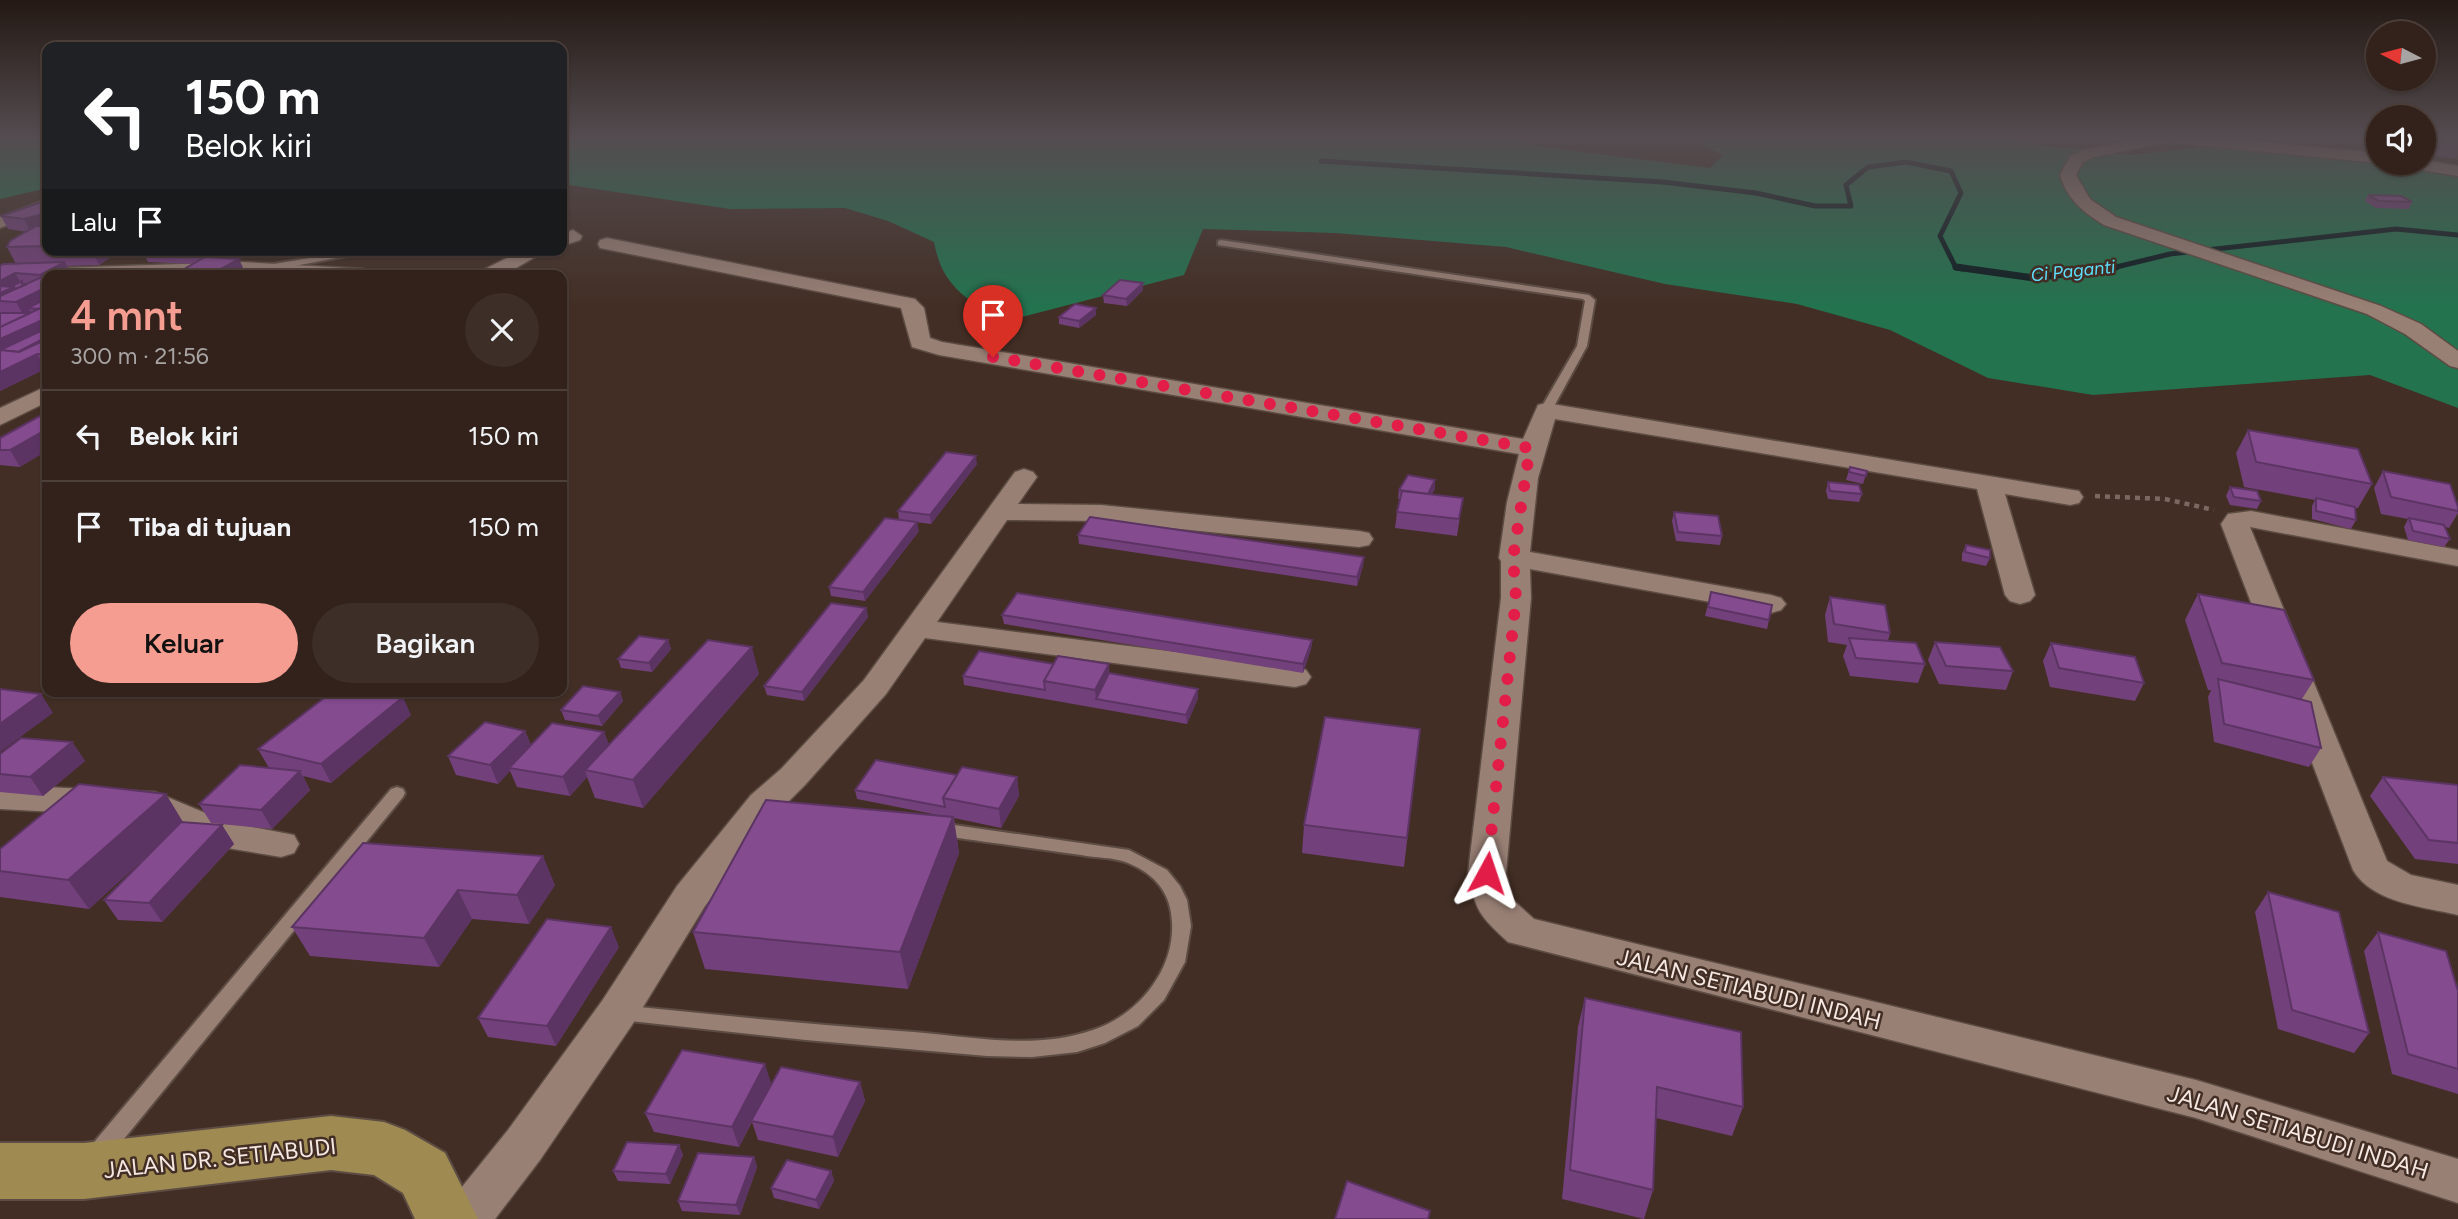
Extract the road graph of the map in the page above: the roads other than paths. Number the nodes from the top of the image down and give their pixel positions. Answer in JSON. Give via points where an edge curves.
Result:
{"nodes":[{"id":1,"x":2075,"y":194,"type":"edge"},
{"id":2,"x":2100,"y":194,"type":"edge"},
{"id":3,"x":42,"y":206,"type":"edge"},
{"id":4,"x":0,"y":223,"type":"edge"},
{"id":5,"x":2133,"y":226,"type":"junction"},
{"id":6,"x":1221,"y":243,"type":"dead end"},
{"id":7,"x":607,"y":244,"type":"dead end"},
{"id":8,"x":340,"y":256,"type":"edge"},
{"id":9,"x":526,"y":256,"type":"edge"},
{"id":10,"x":262,"y":270,"type":"edge"},
{"id":11,"x":498,"y":270,"type":"edge"},
{"id":12,"x":42,"y":275,"type":"edge"},
{"id":13,"x":0,"y":276,"type":"edge"},
{"id":14,"x":2347,"y":297,"type":"junction"},
{"id":15,"x":2458,"y":346,"type":"edge"},
{"id":16,"x":2458,"y":361,"type":"edge"},
{"id":17,"x":42,"y":396,"type":"edge"},
{"id":18,"x":1546,"y":410,"type":"junction"},
{"id":19,"x":0,"y":418,"type":"edge"},
{"id":20,"x":1530,"y":448,"type":"junction"},
{"id":21,"x":1024,"y":477,"type":"dead end"},
{"id":22,"x":1989,"y":485,"type":"junction"},
{"id":23,"x":2070,"y":497,"type":"road end"},
{"id":24,"x":1000,"y":512,"type":"junction"},
{"id":25,"x":1359,"y":539,"type":"dead end"},
{"id":26,"x":1513,"y":558,"type":"junction"},
{"id":27,"x":2458,"y":558,"type":"edge"},
{"id":28,"x":2020,"y":595,"type":"dead end"},
{"id":29,"x":1771,"y":604,"type":"edge"},
{"id":30,"x":916,"y":628,"type":"junction"},
{"id":31,"x":1295,"y":677,"type":"dead end"},
{"id":32,"x":397,"y":793,"type":"dead end"},
{"id":33,"x":0,"y":797,"type":"edge"},
{"id":34,"x":926,"y":827,"type":"edge"},
{"id":35,"x":281,"y":844,"type":"dead end"},
{"id":36,"x":2458,"y":900,"type":"edge"},
{"id":37,"x":617,"y":1013,"type":"junction"},
{"id":38,"x":0,"y":1171,"type":"edge"},
{"id":39,"x":84,"y":1171,"type":"junction"},
{"id":40,"x":2458,"y":1181,"type":"edge"},
{"id":41,"x":447,"y":1219,"type":"edge"},
{"id":42,"x":466,"y":1219,"type":"edge"}],
"edges":[{"from":1,"to":5,"type":"street","via":[[2086,206]]},
{"from":2,"to":5,"type":"street","via":[[2107,207]]},
{"from":3,"to":4,"type":"street"},
{"from":5,"to":14,"type":"street"},
{"from":6,"to":18,"type":"lane","via":[[1586,297],[1590,300],[1582,346]]},
{"from":7,"to":20,"type":"street","via":[[908,303],[914,308],[920,342],[939,348]]},
{"from":8,"to":10,"type":"lane"},
{"from":9,"to":11,"type":"street"},
{"from":12,"to":13,"type":"street"},
{"from":14,"to":15,"type":"street","via":[[2399,311]]},
{"from":14,"to":16,"type":"street","via":[[2413,329]]},
{"from":17,"to":19,"type":"street"},
{"from":18,"to":20,"type":"street","name":"JALAN SETIABUDI INDAH"},
{"from":18,"to":22,"type":"street"},
{"from":20,"to":26,"type":"street","name":"JALAN SETIABUDI INDAH"},
{"from":21,"to":24,"type":"street"},
{"from":22,"to":23,"type":"street"},
{"from":22,"to":28,"type":"street"},
{"from":24,"to":25,"type":"street","via":[[1101,513]]},
{"from":24,"to":30,"type":"street"},
{"from":26,"to":29,"type":"street"},
{"from":26,"to":40,"type":"street","name":"JALAN SETIABUDI INDAH","via":[[1516,598],[1487,873],[1494,906],[1522,931],[2196,1099]]},
{"from":27,"to":36,"type":"street","via":[[2243,519],[2235,524],[2372,870],[2401,887]]},
{"from":30,"to":31,"type":"street"},
{"from":30,"to":37,"type":"street","via":[[874,687],[793,777],[778,806],[691,896]]},
{"from":32,"to":39,"type":"lane"},
{"from":33,"to":35,"type":"street","via":[[155,806],[221,834]]},
{"from":34,"to":37,"type":"lane","via":[[1129,856],[1155,869],[1178,894],[1182,914],[1182,946],[1170,976],[1125,1025],[1097,1038],[1043,1049],[774,1030]]},
{"from":37,"to":42,"type":"street","via":[[524,1146]]},
{"from":38,"to":39,"type":"main road","name":"JALAN DR. SETIABUDI"},
{"from":39,"to":41,"type":"main road","name":"JALAN DR. SETIABUDI","via":[[331,1143],[384,1149],[424,1173]]}]}
